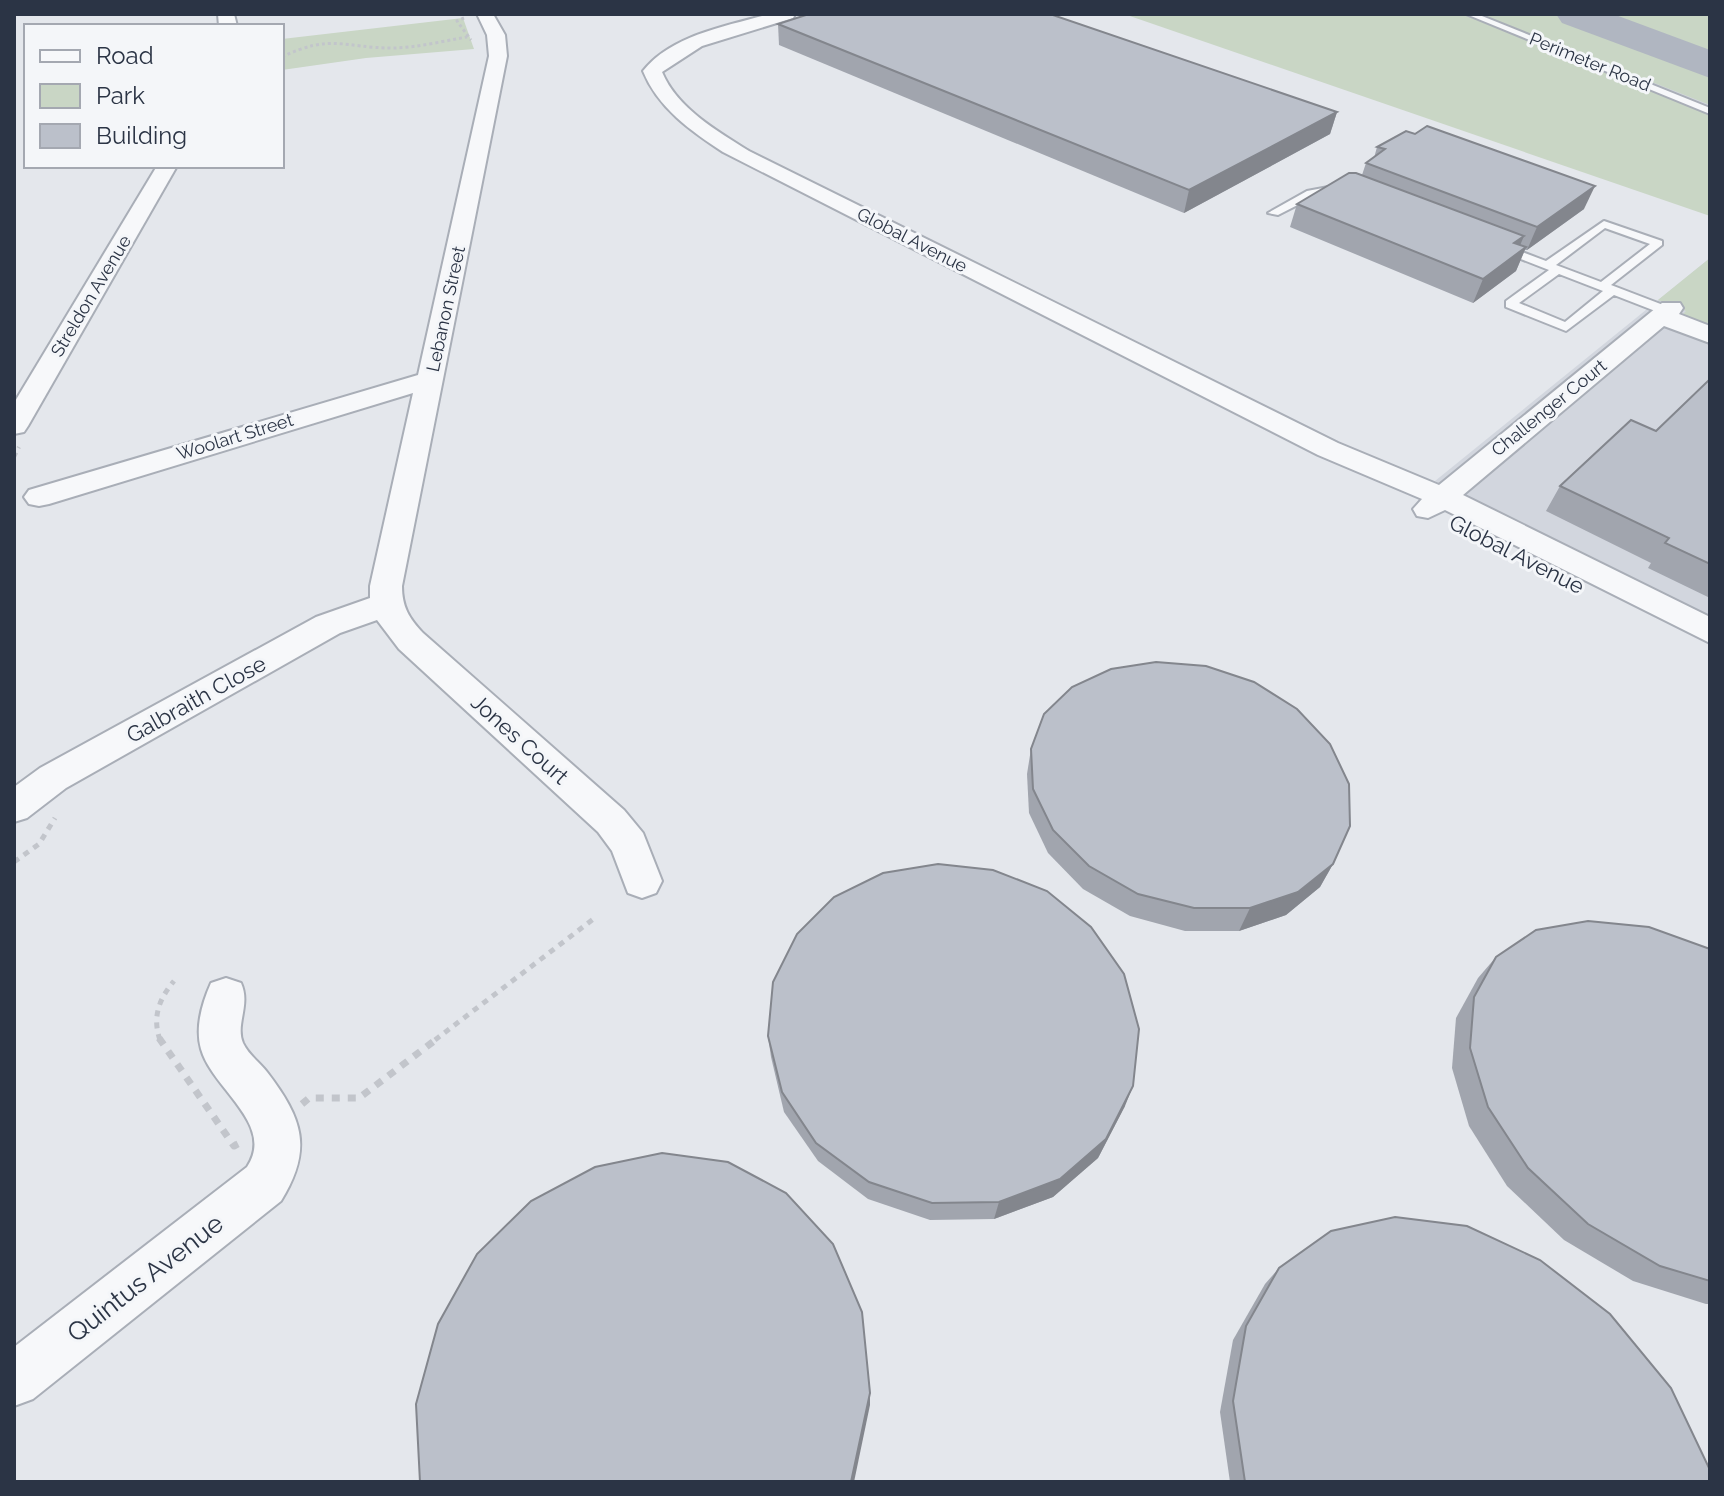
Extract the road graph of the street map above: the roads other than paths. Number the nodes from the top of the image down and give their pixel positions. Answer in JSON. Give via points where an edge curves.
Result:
{"nodes":[{"id":1,"x":485,"y":14,"type":"edge"},
{"id":2,"x":787,"y":14,"type":"edge"},
{"id":3,"x":1470,"y":14,"type":"edge"},
{"id":4,"x":1710,"y":111,"type":"edge"},
{"id":5,"x":166,"y":168,"type":"edge"},
{"id":6,"x":1365,"y":195,"type":"edge"},
{"id":7,"x":1274,"y":213,"type":"dead end"},
{"id":8,"x":1492,"y":244,"type":"edge"},
{"id":9,"x":1553,"y":267,"type":"junction"},
{"id":10,"x":1607,"y":288,"type":"junction"},
{"id":11,"x":1666,"y":311,"type":"junction"},
{"id":12,"x":1710,"y":335,"type":"edge"},
{"id":13,"x":431,"y":379,"type":"junction"},
{"id":14,"x":14,"y":426,"type":"edge"},
{"id":15,"x":39,"y":497,"type":"dead end"},
{"id":16,"x":1434,"y":503,"type":"junction"},
{"id":17,"x":385,"y":605,"type":"junction"},
{"id":18,"x":1710,"y":631,"type":"edge"},
{"id":19,"x":1710,"y":652,"type":"edge"},
{"id":20,"x":14,"y":807,"type":"edge"},
{"id":21,"x":642,"y":881,"type":"dead end"},
{"id":22,"x":226,"y":997,"type":"dead end"},
{"id":23,"x":14,"y":1380,"type":"edge"}],
"edges":[{"from":1,"to":13,"type":"street","name":"Lebanon Street","via":[[496,35],[498,56]]},
{"from":2,"to":16,"type":"street","name":"Global Avenue","via":[[661,59],[652,71],[656,84],[710,135],[742,155]]},
{"from":3,"to":4,"type":"lane","name":"Perimeter Road"},
{"from":5,"to":14,"type":"street","name":"Streldon Avenue"},
{"from":6,"to":7,"type":"lane","via":[[1315,189]]},
{"from":8,"to":9,"type":"lane"},
{"from":9,"to":10,"type":"lane"},
{"from":9,"to":10,"type":"lane","via":[[1510,304],[1566,327]]},
{"from":9,"to":10,"type":"lane","via":[[1604,224],[1658,243]]},
{"from":10,"to":11,"type":"lane"},
{"from":11,"to":12,"type":"street"},
{"from":11,"to":16,"type":"street","name":"Challenger Court"},
{"from":13,"to":15,"type":"street","name":"Woolart Street"},
{"from":13,"to":17,"type":"street","name":"Lebanon Street"},
{"from":16,"to":18,"type":"street","name":"Global Avenue"},
{"from":16,"to":19,"type":"street","name":"Global Avenue"},
{"from":17,"to":20,"type":"street","name":"Galbraith Close","via":[[328,625],[53,778]]},
{"from":17,"to":21,"type":"street","name":"Jones Court","via":[[411,641],[611,821],[629,844]]},
{"from":22,"to":23,"type":"street","name":"Quintus Avenue","via":[[219,1031],[224,1053],[275,1124],[280,1146],[274,1173]]}]}
